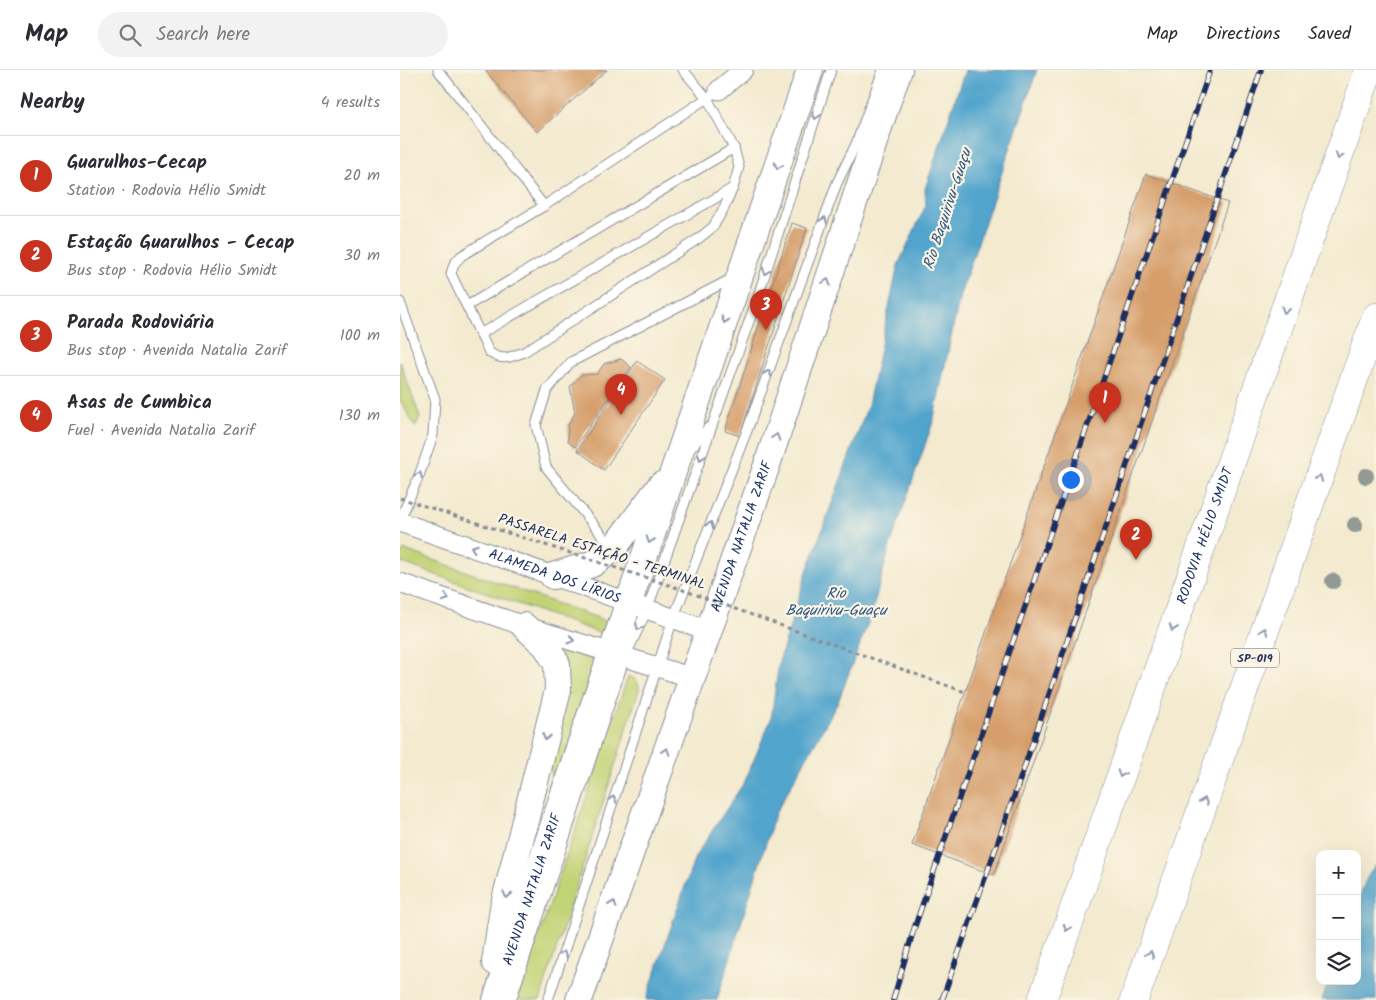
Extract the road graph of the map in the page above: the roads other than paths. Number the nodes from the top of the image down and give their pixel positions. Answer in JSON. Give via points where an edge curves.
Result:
{"nodes":[{"id":1,"x":438,"y":70,"type":"edge"},
{"id":2,"x":683,"y":70,"type":"edge"},
{"id":3,"x":743,"y":70,"type":"edge"},
{"id":4,"x":810,"y":70,"type":"edge"},
{"id":5,"x":831,"y":70,"type":"edge"},
{"id":6,"x":883,"y":70,"type":"edge"},
{"id":7,"x":899,"y":70,"type":"edge"},
{"id":8,"x":1369,"y":70,"type":"edge"},
{"id":9,"x":713,"y":94,"type":"junction"},
{"id":10,"x":734,"y":148,"type":"junction"},
{"id":11,"x":733,"y":188,"type":"junction"},
{"id":12,"x":544,"y":206,"type":"junction"},
{"id":13,"x":742,"y":273,"type":"junction"},
{"id":14,"x":400,"y":302,"type":"edge"},
{"id":15,"x":467,"y":306,"type":"junction"},
{"id":16,"x":1376,"y":317,"type":"edge"},
{"id":17,"x":480,"y":334,"type":"junction"},
{"id":18,"x":713,"y":423,"type":"junction"},
{"id":19,"x":675,"y":467,"type":"junction"},
{"id":20,"x":400,"y":521,"type":"edge"},
{"id":21,"x":613,"y":549,"type":"junction"},
{"id":22,"x":552,"y":576,"type":"junction"},
{"id":23,"x":400,"y":582,"type":"edge"},
{"id":24,"x":638,"y":607,"type":"junction"},
{"id":25,"x":672,"y":619,"type":"junction"},
{"id":26,"x":524,"y":626,"type":"junction"},
{"id":27,"x":709,"y":632,"type":"junction"},
{"id":28,"x":618,"y":655,"type":"junction"},
{"id":29,"x":657,"y":667,"type":"junction"},
{"id":30,"x":693,"y":678,"type":"junction"},
{"id":31,"x":489,"y":1000,"type":"edge"},
{"id":32,"x":496,"y":1000,"type":"edge"},
{"id":33,"x":511,"y":1000,"type":"edge"},
{"id":34,"x":548,"y":1000,"type":"edge"},
{"id":35,"x":579,"y":1000,"type":"edge"},
{"id":36,"x":1042,"y":1000,"type":"edge"},
{"id":37,"x":1134,"y":1000,"type":"edge"}],
"edges":[{"from":1,"to":12,"type":"lane"},
{"from":2,"to":9,"type":"lane"},
{"from":3,"to":9,"type":"street"},
{"from":4,"to":13,"type":"main road","name":"AVENIDA NATALIA ZARIF","one_way":true},
{"from":5,"to":18,"type":"lane","one_way":true},
{"from":25,"to":6,"type":"lane","one_way":true},
{"from":27,"to":7,"type":"main road","name":"AVENIDA NATALIA ZARIF","one_way":true},
{"from":8,"to":36,"type":"main road","name":"RODOVIA HÉLIO SMIDT","one_way":true},
{"from":9,"to":10,"type":"lane"},
{"from":9,"to":12,"type":"lane"},
{"from":10,"to":11,"type":"lane","via":[[738,167]]},
{"from":10,"to":15,"type":"lane"},
{"from":11,"to":17,"type":"lane"},
{"from":11,"to":17,"type":"lane","via":[[712,227],[698,239],[524,352],[506,358],[496,357],[489,352]]},
{"from":12,"to":15,"type":"lane","via":[[461,256],[454,264],[451,274]]},
{"from":13,"to":19,"type":"main road","name":"AVENIDA NATALIA ZARIF","one_way":true},
{"from":13,"to":21,"type":"lane","via":[[570,362],[547,390],[536,425],[546,467]]},
{"from":20,"to":14,"type":"lane","one_way":true,"via":[[433,435],[435,399]]},
{"from":15,"to":17,"type":"lane"},
{"from":37,"to":16,"type":"main road","number":"SP-019","one_way":true},
{"from":18,"to":19,"type":"lane"},
{"from":18,"to":24,"type":"lane","one_way":true},
{"from":19,"to":21,"type":"main road"},
{"from":19,"to":24,"type":"main road","name":"AVENIDA NATALIA ZARIF","one_way":true},
{"from":22,"to":20,"type":"street","name":"ALAMEDA DOS LÍRIOS","one_way":true},
{"from":21,"to":22,"type":"main road","via":[[592,564]]},
{"from":22,"to":24,"type":"street","name":"ALAMEDA DOS LÍRIOS"},
{"from":23,"to":26,"type":"street","one_way":true},
{"from":24,"to":25,"type":"street","name":"ALAMEDA DOS LÍRIOS"},
{"from":24,"to":28,"type":"main road","name":"AVENIDA NATALIA ZARIF","one_way":true},
{"from":25,"to":27,"type":"street","name":"ALAMEDA DOS LÍRIOS"},
{"from":25,"to":29,"type":"lane"},
{"from":26,"to":28,"type":"street","one_way":true},
{"from":26,"to":31,"type":"main road","one_way":true,"via":[[546,646],[557,664],[558,690],[504,908]]},
{"from":27,"to":30,"type":"main road","name":"AVENIDA NATALIA ZARIF"},
{"from":28,"to":29,"type":"street"},
{"from":28,"to":32,"type":"main road","name":"AVENIDA NATALIA ZARIF"},
{"from":28,"to":33,"type":"lane"},
{"from":29,"to":30,"type":"street"},
{"from":34,"to":29,"type":"lane","one_way":true},
{"from":35,"to":30,"type":"main road","name":"AVENIDA NATALIA ZARIF","one_way":true}]}
